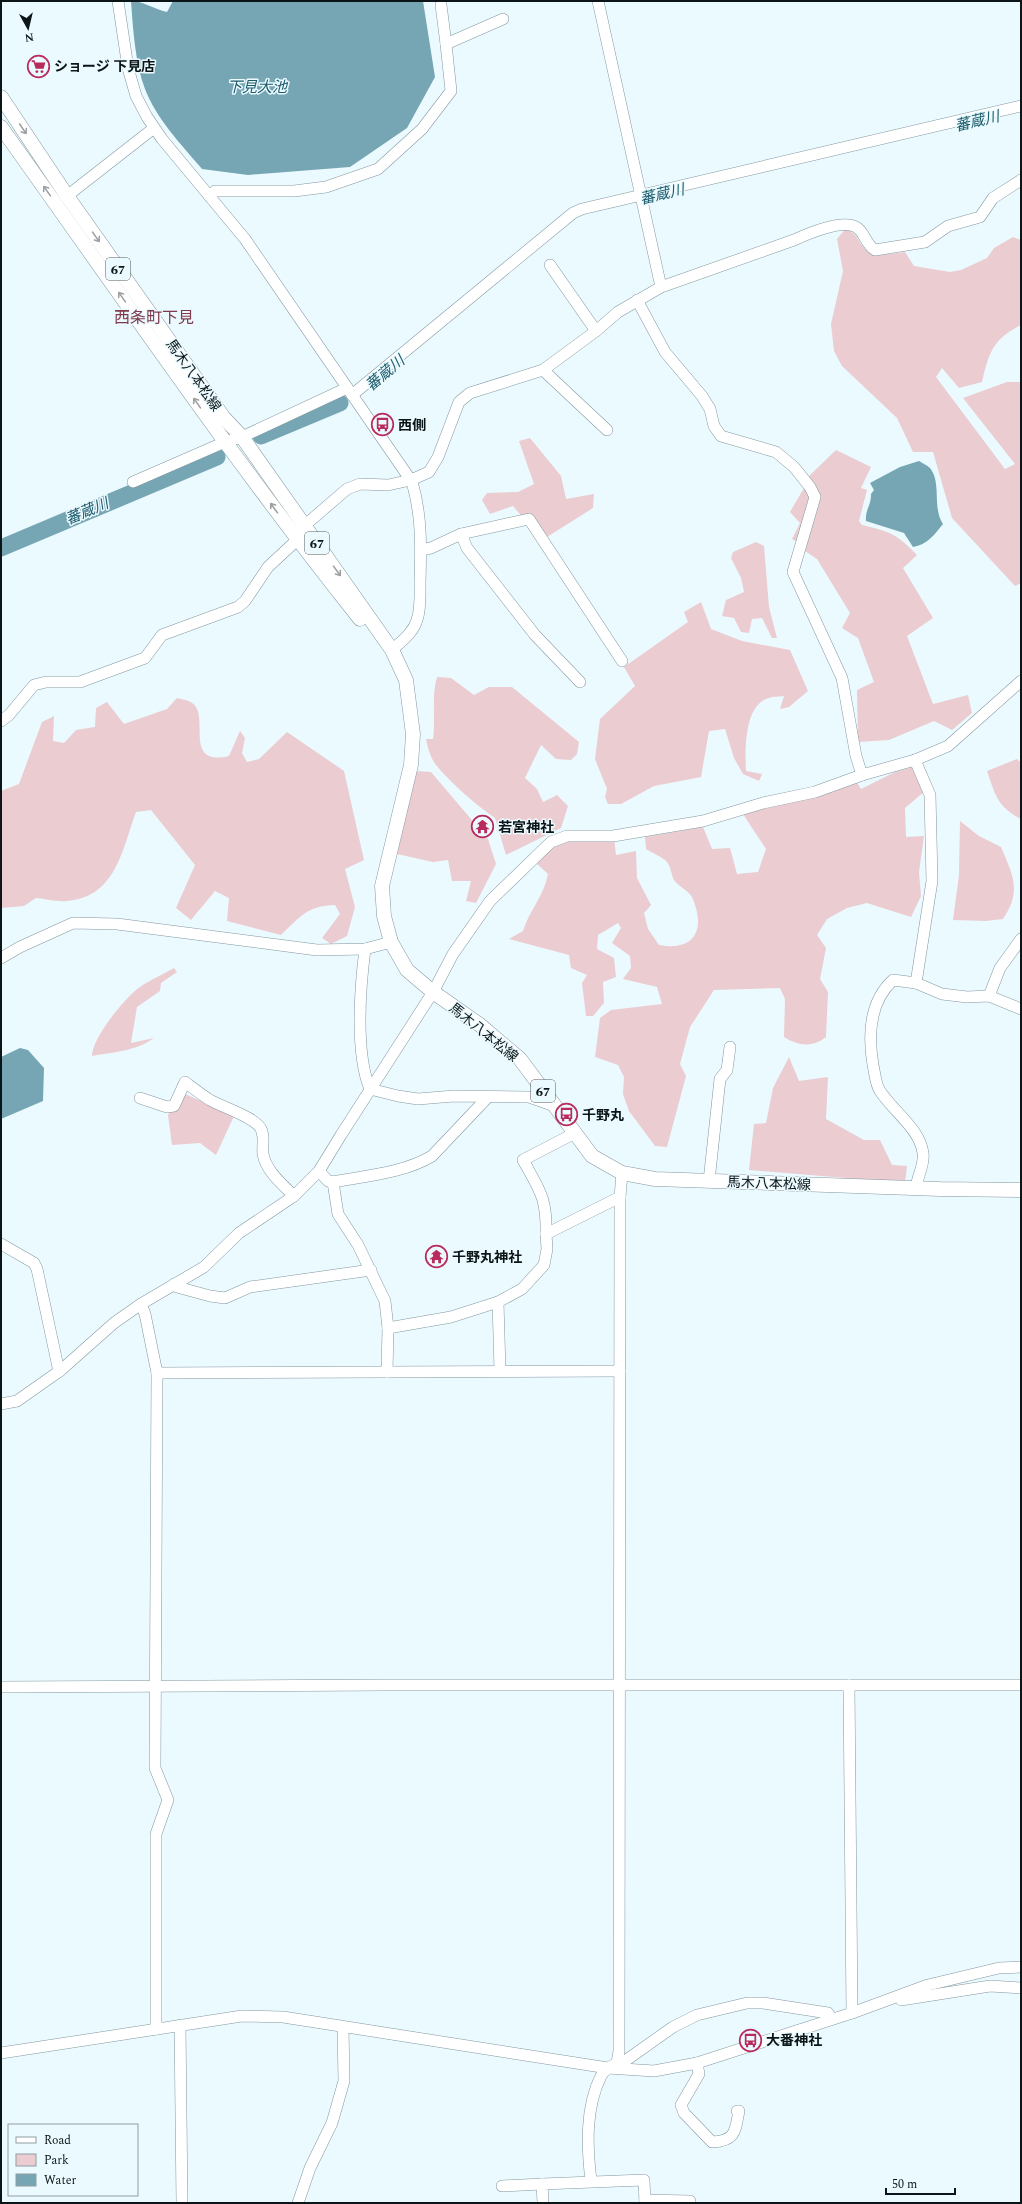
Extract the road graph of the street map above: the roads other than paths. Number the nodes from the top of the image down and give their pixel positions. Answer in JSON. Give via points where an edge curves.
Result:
{"nodes":[{"id":1,"x":118,"y":1,"type":"edge"},
{"id":2,"x":598,"y":1,"type":"edge"},
{"id":3,"x":441,"y":5,"type":"dead end"},
{"id":4,"x":503,"y":19,"type":"dead end"},
{"id":5,"x":446,"y":44,"type":"junction"},
{"id":6,"x":1,"y":97,"type":"edge"},
{"id":7,"x":1021,"y":106,"type":"edge"},
{"id":8,"x":1,"y":127,"type":"edge"},
{"id":9,"x":154,"y":128,"type":"junction"},
{"id":10,"x":1021,"y":180,"type":"edge"},
{"id":11,"x":67,"y":196,"type":"junction"},
{"id":12,"x":209,"y":196,"type":"junction"},
{"id":13,"x":641,"y":197,"type":"junction"},
{"id":14,"x":550,"y":265,"type":"dead end"},
{"id":15,"x":661,"y":287,"type":"junction"},
{"id":16,"x":637,"y":300,"type":"junction"},
{"id":17,"x":596,"y":331,"type":"junction"},
{"id":18,"x":543,"y":370,"type":"junction"},
{"id":19,"x":349,"y":391,"type":"junction"},
{"id":20,"x":607,"y":430,"type":"dead end"},
{"id":21,"x":242,"y":437,"type":"junction"},
{"id":22,"x":225,"y":442,"type":"junction"},
{"id":23,"x":411,"y":480,"type":"junction"},
{"id":24,"x":133,"y":482,"type":"dead end"},
{"id":25,"x":304,"y":526,"type":"junction"},
{"id":26,"x":461,"y":534,"type":"junction"},
{"id":27,"x":297,"y":540,"type":"junction"},
{"id":28,"x":421,"y":550,"type":"junction"},
{"id":29,"x":392,"y":650,"type":"junction"},
{"id":30,"x":622,"y":661,"type":"dead end"},
{"id":31,"x":1021,"y":681,"type":"edge"},
{"id":32,"x":580,"y":682,"type":"dead end"},
{"id":33,"x":1,"y":721,"type":"edge"},
{"id":34,"x":915,"y":760,"type":"junction"},
{"id":35,"x":862,"y":775,"type":"junction"},
{"id":36,"x":1021,"y":939,"type":"edge"},
{"id":37,"x":391,"y":942,"type":"junction"},
{"id":38,"x":365,"y":949,"type":"junction"},
{"id":39,"x":1,"y":958,"type":"edge"},
{"id":40,"x":916,"y":983,"type":"junction"},
{"id":41,"x":433,"y":992,"type":"junction"},
{"id":42,"x":989,"y":996,"type":"junction"},
{"id":43,"x":1021,"y":1009,"type":"edge"},
{"id":44,"x":730,"y":1047,"type":"dead end"},
{"id":45,"x":370,"y":1088,"type":"junction"},
{"id":46,"x":488,"y":1096,"type":"junction"},
{"id":47,"x":140,"y":1098,"type":"dead end"},
{"id":48,"x":555,"y":1106,"type":"junction"},
{"id":49,"x":575,"y":1133,"type":"junction"},
{"id":50,"x":320,"y":1171,"type":"junction"},
{"id":51,"x":622,"y":1173,"type":"junction"},
{"id":52,"x":709,"y":1181,"type":"junction"},
{"id":53,"x":333,"y":1182,"type":"junction"},
{"id":54,"x":916,"y":1188,"type":"junction"},
{"id":55,"x":1021,"y":1190,"type":"edge"},
{"id":56,"x":294,"y":1196,"type":"junction"},
{"id":57,"x":620,"y":1197,"type":"junction"},
{"id":58,"x":546,"y":1234,"type":"junction"},
{"id":59,"x":1,"y":1244,"type":"edge"},
{"id":60,"x":371,"y":1270,"type":"junction"},
{"id":61,"x":174,"y":1284,"type":"junction"},
{"id":62,"x":498,"y":1302,"type":"junction"},
{"id":63,"x":141,"y":1304,"type":"junction"},
{"id":64,"x":388,"y":1328,"type":"junction"},
{"id":65,"x":60,"y":1371,"type":"junction"},
{"id":66,"x":500,"y":1371,"type":"junction"},
{"id":67,"x":620,"y":1371,"type":"junction"},
{"id":68,"x":387,"y":1372,"type":"junction"},
{"id":69,"x":157,"y":1373,"type":"junction"},
{"id":70,"x":1,"y":1404,"type":"edge"},
{"id":71,"x":619,"y":1685,"type":"junction"},
{"id":72,"x":849,"y":1685,"type":"junction"},
{"id":73,"x":1021,"y":1685,"type":"edge"},
{"id":74,"x":1,"y":1687,"type":"edge"},
{"id":75,"x":156,"y":1688,"type":"junction"},
{"id":76,"x":1021,"y":1967,"type":"edge"},
{"id":77,"x":1021,"y":1988,"type":"edge"},
{"id":78,"x":888,"y":1998,"type":"junction"},
{"id":79,"x":852,"y":2013,"type":"junction"},
{"id":80,"x":832,"y":2019,"type":"junction"},
{"id":81,"x":180,"y":2025,"type":"junction"},
{"id":82,"x":343,"y":2026,"type":"junction"},
{"id":83,"x":156,"y":2029,"type":"junction"},
{"id":84,"x":1,"y":2053,"type":"edge"},
{"id":85,"x":697,"y":2063,"type":"junction"},
{"id":86,"x":615,"y":2067,"type":"junction"},
{"id":87,"x":737,"y":2111,"type":"dead end"},
{"id":88,"x":591,"y":2181,"type":"junction"},
{"id":89,"x":542,"y":2184,"type":"junction"},
{"id":90,"x":502,"y":2186,"type":"dead end"},
{"id":91,"x":645,"y":2202,"type":"edge"},
{"id":92,"x":690,"y":2202,"type":"dead end"},
{"id":93,"x":182,"y":2203,"type":"edge"},
{"id":94,"x":298,"y":2203,"type":"edge"},
{"id":95,"x":543,"y":2203,"type":"edge"}],
"edges":[{"from":1,"to":9,"type":"street","via":[[128,68],[134,89]]},
{"from":2,"to":13,"type":"street"},
{"from":3,"to":5,"type":"street"},
{"from":4,"to":5,"type":"street"},
{"from":5,"to":12,"type":"street","via":[[451,91],[422,129],[378,169],[326,187],[294,191],[215,191]]},
{"from":6,"to":11,"type":"main road","name":"馬木八本松線","number":"67","one_way":true},
{"from":7,"to":13,"type":"street"},
{"from":22,"to":8,"type":"main road","name":"馬木八本松線","number":"67","one_way":true},
{"from":9,"to":11,"type":"street"},
{"from":9,"to":12,"type":"street"},
{"from":10,"to":15,"type":"street","via":[[992,198],[980,217],[948,226],[925,242],[875,250],[868,246],[855,226],[846,224],[814,231]]},
{"from":11,"to":21,"type":"main road","name":"馬木八本松線","number":"67","one_way":true,"via":[[224,418]]},
{"from":12,"to":19,"type":"street","via":[[245,239]]},
{"from":13,"to":15,"type":"street"},
{"from":13,"to":19,"type":"street","via":[[573,213]]},
{"from":14,"to":17,"type":"street"},
{"from":15,"to":16,"type":"street"},
{"from":16,"to":17,"type":"street"},
{"from":16,"to":35,"type":"street","via":[[665,352],[702,396],[710,409],[714,426],[721,436],[776,452],[794,467],[815,497],[793,572],[842,678],[856,756]]},
{"from":17,"to":18,"type":"street"},
{"from":18,"to":20,"type":"street"},
{"from":18,"to":23,"type":"street","via":[[470,393],[459,402],[438,457],[429,472]]},
{"from":19,"to":21,"type":"street"},
{"from":19,"to":23,"type":"street"},
{"from":21,"to":22,"type":"street"},
{"from":21,"to":25,"type":"main road","name":"馬木八本松線","number":"67"},
{"from":22,"to":24,"type":"street"},
{"from":27,"to":22,"type":"main road","name":"馬木八本松線","number":"67","one_way":true},
{"from":23,"to":25,"type":"street","via":[[388,485],[360,484],[347,489]]},
{"from":23,"to":28,"type":"street","via":[[417,497]]},
{"from":25,"to":29,"type":"main road","name":"馬木八本松線","number":"67","one_way":true},
{"from":26,"to":28,"type":"street"},
{"from":26,"to":30,"type":"street","via":[[529,519]]},
{"from":26,"to":32,"type":"street","via":[[467,548],[535,635]]},
{"from":27,"to":29,"type":"main road","name":"馬木八本松線","number":"67","via":[[371,633]]},
{"from":27,"to":33,"type":"street","via":[[268,567],[238,607],[162,635],[145,658],[80,682],[46,682],[34,685],[9,716]]},
{"from":28,"to":29,"type":"street","via":[[417,620],[411,633]]},
{"from":29,"to":37,"type":"main road","name":"馬木八本松線","number":"67","via":[[406,680],[413,734],[411,765],[382,886],[384,916]]},
{"from":31,"to":34,"type":"street","via":[[948,746]]},
{"from":34,"to":35,"type":"street"},
{"from":34,"to":40,"type":"street","via":[[930,795],[932,881]]},
{"from":35,"to":41,"type":"street","via":[[815,792],[763,803],[703,821],[613,836],[567,836],[551,842],[490,902],[453,954]]},
{"from":36,"to":42,"type":"street","via":[[1000,968]]},
{"from":37,"to":38,"type":"street"},
{"from":37,"to":41,"type":"main road","name":"馬木八本松線","number":"67","via":[[407,970]]},
{"from":38,"to":39,"type":"street","via":[[317,950],[117,924],[73,923]]},
{"from":38,"to":45,"type":"street","via":[[359,994],[364,1075]]},
{"from":40,"to":42,"type":"street","via":[[942,994]]},
{"from":40,"to":54,"type":"street","via":[[893,980],[888,984],[875,1008],[870,1028],[870,1048],[879,1090],[920,1141],[923,1152]]},
{"from":41,"to":45,"type":"street"},
{"from":41,"to":48,"type":"main road","name":"馬木八本松線","number":"67","via":[[480,1025],[520,1058]]},
{"from":42,"to":43,"type":"street"},
{"from":44,"to":52,"type":"street","via":[[727,1070],[720,1079]]},
{"from":45,"to":46,"type":"street","via":[[418,1099]]},
{"from":45,"to":50,"type":"street"},
{"from":46,"to":48,"type":"street","via":[[529,1097]]},
{"from":46,"to":53,"type":"street","via":[[425,1161]]},
{"from":47,"to":56,"type":"street","via":[[167,1107],[174,1106],[185,1082],[210,1100],[244,1116],[261,1128],[263,1154],[268,1166],[275,1178]]},
{"from":48,"to":49,"type":"main road","name":"馬木八本松線","number":"67"},
{"from":49,"to":51,"type":"main road","name":"馬木八本松線","number":"67","via":[[592,1156]]},
{"from":49,"to":58,"type":"street","via":[[523,1160],[544,1198]]},
{"from":50,"to":53,"type":"street","via":[[328,1181]]},
{"from":50,"to":56,"type":"street"},
{"from":51,"to":52,"type":"main road","name":"馬木八本松線","number":"67","via":[[655,1179]]},
{"from":51,"to":57,"type":"street"},
{"from":52,"to":54,"type":"main road","name":"馬木八本松線","number":"67"},
{"from":53,"to":60,"type":"street","via":[[338,1214]]},
{"from":54,"to":55,"type":"main road","name":"馬木八本松線","number":"67"},
{"from":56,"to":61,"type":"street","via":[[239,1233],[204,1267]]},
{"from":57,"to":58,"type":"street"},
{"from":57,"to":67,"type":"street"},
{"from":58,"to":62,"type":"street","via":[[544,1265],[522,1289]]},
{"from":59,"to":65,"type":"street","via":[[34,1263],[37,1269]]},
{"from":60,"to":61,"type":"street","via":[[250,1287],[225,1298],[177,1287]]},
{"from":60,"to":64,"type":"street","via":[[384,1301]]},
{"from":61,"to":63,"type":"street"},
{"from":62,"to":64,"type":"street","via":[[451,1316]]},
{"from":62,"to":66,"type":"street"},
{"from":63,"to":65,"type":"street","via":[[114,1323]]},
{"from":63,"to":69,"type":"street"},
{"from":64,"to":68,"type":"street"},
{"from":65,"to":70,"type":"street","via":[[17,1401]]},
{"from":66,"to":67,"type":"street"},
{"from":66,"to":68,"type":"street"},
{"from":67,"to":71,"type":"street"},
{"from":68,"to":69,"type":"street"},
{"from":69,"to":75,"type":"street"},
{"from":71,"to":72,"type":"street"},
{"from":71,"to":75,"type":"street"},
{"from":71,"to":86,"type":"street","via":[[619,2051]]},
{"from":72,"to":73,"type":"street"},
{"from":72,"to":79,"type":"street"},
{"from":74,"to":75,"type":"street"},
{"from":75,"to":83,"type":"street","via":[[155,1768],[168,1800],[156,1834]]},
{"from":76,"to":78,"type":"street","via":[[1000,1968],[928,1985]]},
{"from":77,"to":78,"type":"street","via":[[990,1986],[898,2000]]},
{"from":78,"to":79,"type":"street"},
{"from":79,"to":80,"type":"street"},
{"from":80,"to":85,"type":"street"},
{"from":80,"to":86,"type":"street","via":[[828,2013],[747,2003],[697,2015]]},
{"from":81,"to":82,"type":"street","via":[[242,2016],[283,2018]]},
{"from":81,"to":83,"type":"street"},
{"from":81,"to":93,"type":"street"},
{"from":82,"to":86,"type":"street"},
{"from":82,"to":94,"type":"street","via":[[344,2081],[332,2123],[310,2168]]},
{"from":83,"to":84,"type":"street"},
{"from":85,"to":86,"type":"street","via":[[654,2071]]},
{"from":85,"to":87,"type":"street","via":[[699,2074],[681,2105],[684,2113],[712,2142],[731,2138],[736,2130]]},
{"from":86,"to":88,"type":"street","via":[[601,2075],[590,2107],[588,2155]]},
{"from":88,"to":89,"type":"street"},
{"from":88,"to":91,"type":"street","via":[[644,2180]]},
{"from":89,"to":90,"type":"street"},
{"from":89,"to":95,"type":"street"},
{"from":91,"to":92,"type":"street"}]}
